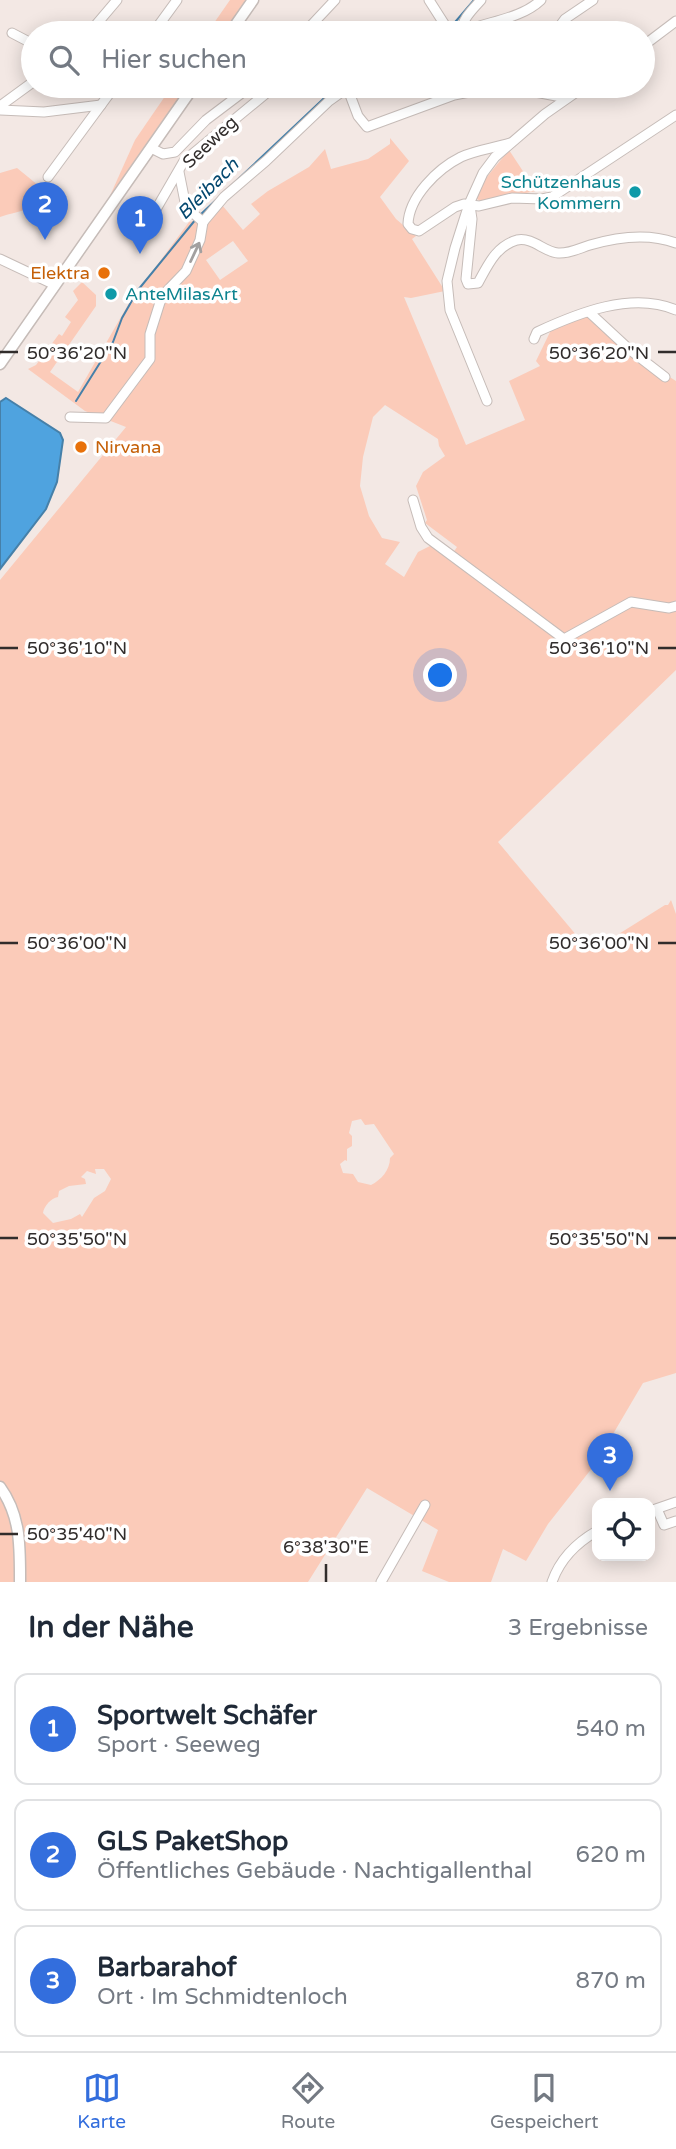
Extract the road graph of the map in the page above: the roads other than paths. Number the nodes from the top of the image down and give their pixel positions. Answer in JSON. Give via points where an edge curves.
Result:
{"nodes":[{"id":1,"x":117,"y":0,"type":"edge"},
{"id":2,"x":177,"y":0,"type":"edge"},
{"id":3,"x":253,"y":0,"type":"edge"},
{"id":4,"x":335,"y":0,"type":"edge"},
{"id":5,"x":429,"y":0,"type":"edge"},
{"id":6,"x":481,"y":0,"type":"edge"},
{"id":7,"x":541,"y":0,"type":"edge"},
{"id":8,"x":593,"y":0,"type":"edge"},
{"id":9,"x":99,"y":21,"type":"edge"},
{"id":10,"x":162,"y":21,"type":"edge"},
{"id":11,"x":238,"y":21,"type":"edge"},
{"id":12,"x":315,"y":21,"type":"edge"},
{"id":13,"x":446,"y":21,"type":"edge"},
{"id":14,"x":464,"y":21,"type":"edge"},
{"id":15,"x":491,"y":21,"type":"edge"},
{"id":16,"x":564,"y":21,"type":"edge"},
{"id":17,"x":676,"y":21,"type":"edge"},
{"id":18,"x":12,"y":33,"type":"dead end"},
{"id":19,"x":655,"y":37,"type":"edge"},
{"id":20,"x":21,"y":38,"type":"edge"},
{"id":21,"x":21,"y":91,"type":"edge"},
{"id":22,"x":106,"y":98,"type":"edge"},
{"id":23,"x":186,"y":98,"type":"edge"},
{"id":24,"x":235,"y":98,"type":"edge"},
{"id":25,"x":260,"y":98,"type":"edge"},
{"id":26,"x":333,"y":98,"type":"edge"},
{"id":27,"x":351,"y":98,"type":"edge"},
{"id":28,"x":446,"y":98,"type":"edge"},
{"id":29,"x":543,"y":98,"type":"edge"},
{"id":30,"x":562,"y":98,"type":"edge"},
{"id":31,"x":567,"y":99,"type":"joint"},
{"id":32,"x":101,"y":105,"type":"junction"},
{"id":33,"x":0,"y":108,"type":"edge"},
{"id":34,"x":545,"y":114,"type":"junction"},
{"id":35,"x":676,"y":115,"type":"edge"},
{"id":36,"x":510,"y":143,"type":"junction"},
{"id":37,"x":151,"y":148,"type":"junction"},
{"id":38,"x":178,"y":172,"type":"junction"},
{"id":39,"x":48,"y":177,"type":"dead end"},
{"id":40,"x":469,"y":204,"type":"junction"},
{"id":41,"x":151,"y":218,"type":"dead end"},
{"id":42,"x":199,"y":219,"type":"junction"},
{"id":43,"x":676,"y":243,"type":"edge"},
{"id":44,"x":0,"y":259,"type":"edge"},
{"id":45,"x":55,"y":285,"type":"junction"},
{"id":46,"x":676,"y":310,"type":"edge"},
{"id":47,"x":589,"y":313,"type":"junction"},
{"id":48,"x":534,"y":339,"type":"dead end"},
{"id":49,"x":0,"y":364,"type":"edge"},
{"id":50,"x":665,"y":377,"type":"dead end"},
{"id":51,"x":487,"y":401,"type":"dead end"},
{"id":52,"x":70,"y":417,"type":"dead end"},
{"id":53,"x":414,"y":500,"type":"dead end"},
{"id":54,"x":676,"y":606,"type":"edge"},
{"id":55,"x":0,"y":1487,"type":"edge"},
{"id":56,"x":676,"y":1502,"type":"edge"},
{"id":57,"x":425,"y":1505,"type":"dead end"},
{"id":58,"x":655,"y":1510,"type":"edge"},
{"id":59,"x":655,"y":1512,"type":"edge"},
{"id":60,"x":676,"y":1521,"type":"edge"},
{"id":61,"x":592,"y":1534,"type":"edge"},
{"id":62,"x":20,"y":1582,"type":"edge"},
{"id":63,"x":381,"y":1582,"type":"edge"},
{"id":64,"x":552,"y":1582,"type":"edge"}],
"edges":[{"from":1,"to":9,"type":"street"},
{"from":2,"to":10,"type":"street"},
{"from":3,"to":11,"type":"main road"},
{"from":4,"to":12,"type":"street"},
{"from":5,"to":13,"type":"street"},
{"from":6,"to":14,"type":"street"},
{"from":7,"to":15,"type":"street","via":[[530,10]]},
{"from":8,"to":16,"type":"street"},
{"from":17,"to":19,"type":"street"},
{"from":18,"to":20,"type":"street"},
{"from":21,"to":33,"type":"street"},
{"from":22,"to":32,"type":"street"},
{"from":23,"to":37,"type":"main road"},
{"from":24,"to":37,"type":"street","via":[[175,152],[163,155]]},
{"from":25,"to":38,"type":"street","name":"Seeweg","via":[[184,161]]},
{"from":26,"to":42,"type":"street"},
{"from":27,"to":28,"type":"street","via":[[367,127]]},
{"from":29,"to":34,"type":"street"},
{"from":30,"to":31,"type":"street"},
{"from":31,"to":34,"type":"street"},
{"from":32,"to":33,"type":"street","via":[[44,112]]},
{"from":32,"to":39,"type":"street"},
{"from":34,"to":36,"type":"street"},
{"from":35,"to":40,"type":"street","via":[[552,197]]},
{"from":36,"to":40,"type":"street","via":[[483,173]]},
{"from":36,"to":40,"type":"street","via":[[463,156],[449,165],[412,204],[408,224],[419,231],[455,207]]},
{"from":37,"to":45,"type":"main road"},
{"from":38,"to":41,"type":"street","name":"Seeweg"},
{"from":38,"to":42,"type":"street","name":"Seeweg","via":[[186,207]]},
{"from":40,"to":43,"type":"street","via":[[468,284],[478,283],[491,259],[517,240],[558,253],[618,239],[655,238]]},
{"from":40,"to":51,"type":"street","via":[[447,281],[450,310]]},
{"from":52,"to":42,"type":"street","one_way":true,"via":[[102,419],[150,359],[154,318],[162,296],[186,271],[200,240]]},
{"from":44,"to":45,"type":"street"},
{"from":45,"to":49,"type":"main road"},
{"from":46,"to":47,"type":"street","via":[[642,301],[617,303]]},
{"from":47,"to":48,"type":"street","via":[[537,331]]},
{"from":47,"to":50,"type":"street"},
{"from":53,"to":54,"type":"street","via":[[428,538],[564,639],[631,602]]},
{"from":55,"to":62,"type":"main road","via":[[18,1525]]},
{"from":56,"to":58,"type":"street"},
{"from":57,"to":63,"type":"street"},
{"from":59,"to":60,"type":"street","via":[[664,1525]]},
{"from":61,"to":64,"type":"street","via":[[560,1563]]}]}
